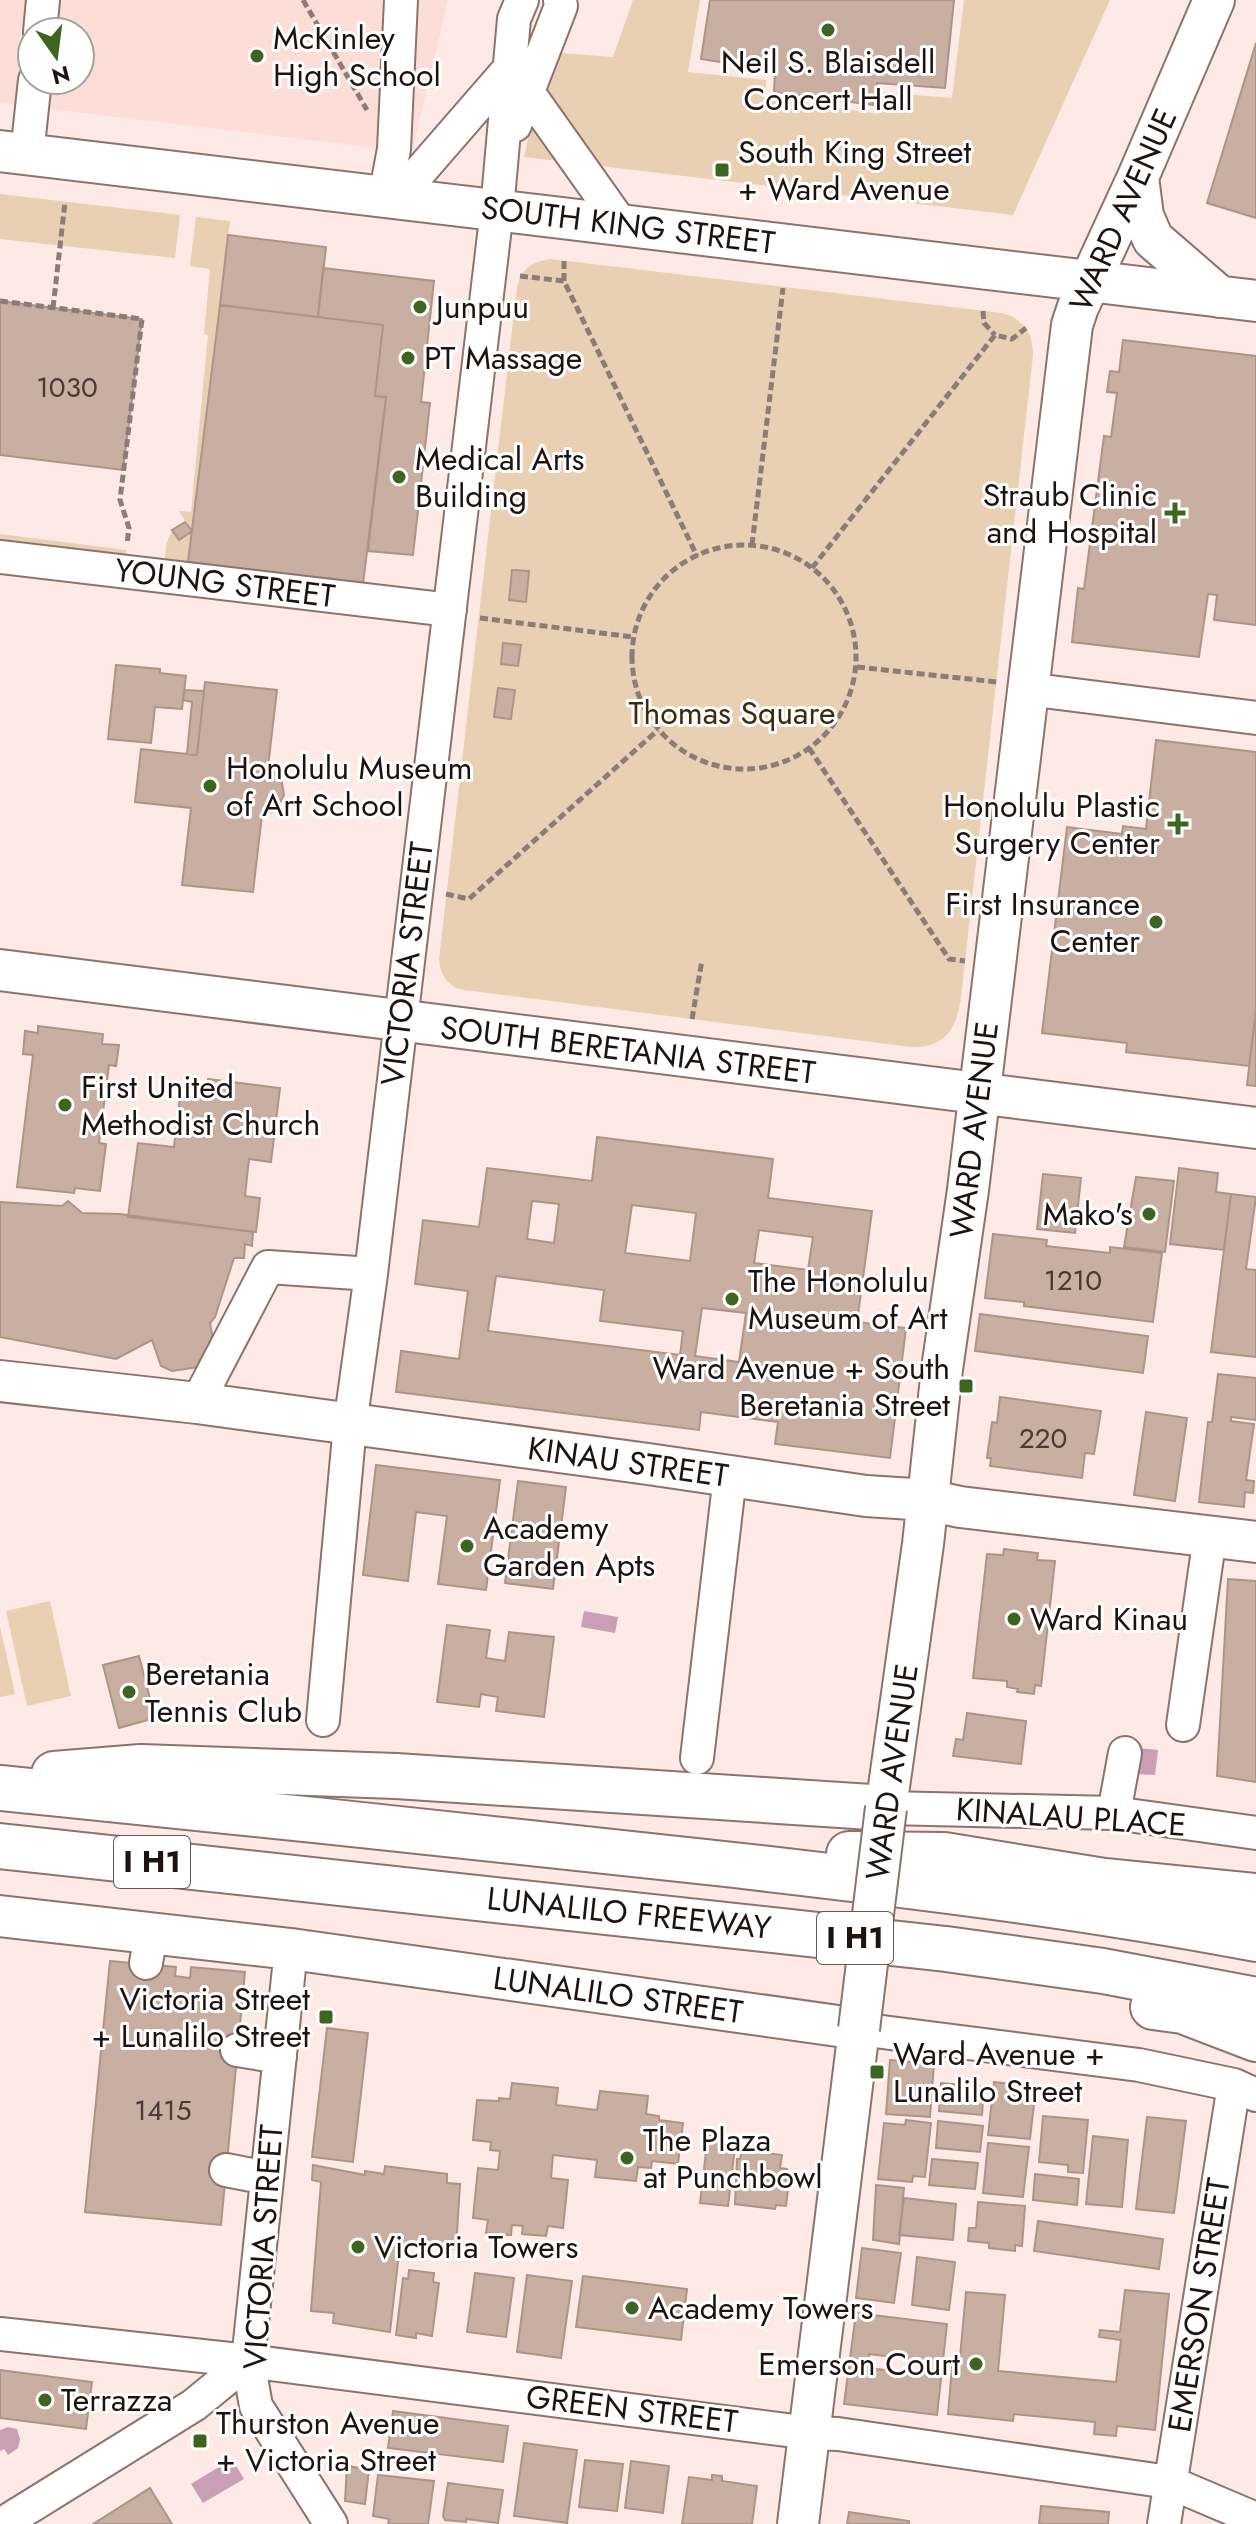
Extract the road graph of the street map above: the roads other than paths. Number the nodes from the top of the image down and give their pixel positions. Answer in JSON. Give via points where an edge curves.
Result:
{"nodes":[{"id":1,"x":401,"y":0,"type":"edge"},
{"id":2,"x":522,"y":0,"type":"edge"},
{"id":3,"x":545,"y":0,"type":"edge"},
{"id":4,"x":560,"y":0,"type":"edge"},
{"id":5,"x":1214,"y":0,"type":"edge"},
{"id":6,"x":518,"y":80,"type":"junction"},
{"id":7,"x":30,"y":96,"type":"edge"},
{"id":8,"x":514,"y":127,"type":"junction"},
{"id":9,"x":14,"y":152,"type":"edge"},
{"id":10,"x":502,"y":162,"type":"junction"},
{"id":11,"x":1138,"y":177,"type":"junction"},
{"id":12,"x":391,"y":197,"type":"junction"},
{"id":13,"x":497,"y":210,"type":"junction"},
{"id":14,"x":622,"y":225,"type":"junction"},
{"id":15,"x":1091,"y":281,"type":"junction"},
{"id":16,"x":1238,"y":299,"type":"edge"},
{"id":17,"x":0,"y":557,"type":"edge"},
{"id":18,"x":450,"y":610,"type":"junction"},
{"id":19,"x":1013,"y":686,"type":"junction"},
{"id":20,"x":1256,"y":718,"type":"edge"},
{"id":21,"x":3,"y":976,"type":"edge"},
{"id":22,"x":401,"y":1021,"type":"junction"},
{"id":23,"x":979,"y":1094,"type":"junction"},
{"id":24,"x":1256,"y":1128,"type":"edge"},
{"id":25,"x":371,"y":1274,"type":"junction"},
{"id":26,"x":0,"y":1381,"type":"edge"},
{"id":27,"x":197,"y":1403,"type":"junction"},
{"id":28,"x":350,"y":1425,"type":"junction"},
{"id":29,"x":730,"y":1476,"type":"junction"},
{"id":30,"x":928,"y":1500,"type":"junction"},
{"id":31,"x":1210,"y":1536,"type":"junction"},
{"id":32,"x":1256,"y":1542,"type":"edge"},
{"id":33,"x":323,"y":1720,"type":"dead end"},
{"id":34,"x":1183,"y":1725,"type":"dead end"},
{"id":35,"x":1125,"y":1753,"type":"dead end"},
{"id":36,"x":697,"y":1758,"type":"dead end"},
{"id":37,"x":0,"y":1779,"type":"edge"},
{"id":38,"x":0,"y":1788,"type":"edge"},
{"id":39,"x":886,"y":1808,"type":"junction"},
{"id":40,"x":1114,"y":1813,"type":"junction"},
{"id":41,"x":1256,"y":1833,"type":"edge"},
{"id":42,"x":0,"y":1846,"type":"edge"},
{"id":43,"x":601,"y":1850,"type":"junction"},
{"id":44,"x":0,"y":1863,"type":"edge"},
{"id":45,"x":304,"y":1878,"type":"junction"},
{"id":46,"x":452,"y":1894,"type":"junction"},
{"id":47,"x":1256,"y":1896,"type":"edge"},
{"id":48,"x":0,"y":1916,"type":"edge"},
{"id":49,"x":1256,"y":1939,"type":"edge"},
{"id":50,"x":291,"y":1949,"type":"junction"},
{"id":51,"x":1256,"y":2000,"type":"edge"},
{"id":52,"x":859,"y":2029,"type":"junction"},
{"id":53,"x":1256,"y":2039,"type":"edge"},
{"id":54,"x":237,"y":2050,"type":"dead end"},
{"id":55,"x":280,"y":2057,"type":"junction"},
{"id":56,"x":1245,"y":2090,"type":"edge"},
{"id":57,"x":226,"y":2170,"type":"dead end"},
{"id":58,"x":267,"y":2178,"type":"junction"},
{"id":59,"x":0,"y":2334,"type":"edge"},
{"id":60,"x":248,"y":2361,"type":"junction"},
{"id":61,"x":810,"y":2433,"type":"junction"},
{"id":62,"x":1169,"y":2482,"type":"junction"},
{"id":63,"x":1256,"y":2519,"type":"edge"},
{"id":64,"x":2,"y":2524,"type":"edge"},
{"id":65,"x":331,"y":2524,"type":"edge"},
{"id":66,"x":798,"y":2524,"type":"edge"},
{"id":67,"x":1164,"y":2524,"type":"edge"}],
"edges":[{"from":1,"to":12,"type":"street"},
{"from":2,"to":6,"type":"street","via":[[514,19]]},
{"from":3,"to":8,"type":"street","via":[[522,54]]},
{"from":4,"to":6,"type":"street"},
{"from":5,"to":11,"type":"main road","name":"WARD AVENUE"},
{"from":6,"to":8,"type":"street"},
{"from":6,"to":10,"type":"street"},
{"from":6,"to":12,"type":"street"},
{"from":6,"to":14,"type":"street"},
{"from":7,"to":9,"type":"street"},
{"from":8,"to":10,"type":"street"},
{"from":9,"to":12,"type":"main road","name":"SOUTH KING STREET"},
{"from":10,"to":13,"type":"street","name":"VICTORIA STREET"},
{"from":11,"to":15,"type":"main road","name":"WARD AVENUE"},
{"from":11,"to":16,"type":"main road","via":[[1143,216],[1153,239]]},
{"from":12,"to":13,"type":"main road","name":"SOUTH KING STREET"},
{"from":13,"to":14,"type":"main road","name":"SOUTH KING STREET"},
{"from":13,"to":18,"type":"street","name":"VICTORIA STREET"},
{"from":14,"to":15,"type":"main road","name":"SOUTH KING STREET"},
{"from":15,"to":16,"type":"main road","name":"SOUTH KING STREET"},
{"from":15,"to":19,"type":"main road","name":"WARD AVENUE","via":[[1072,325]]},
{"from":17,"to":18,"type":"street","name":"YOUNG STREET"},
{"from":18,"to":22,"type":"street","name":"VICTORIA STREET"},
{"from":19,"to":20,"type":"street"},
{"from":19,"to":23,"type":"main road","name":"WARD AVENUE"},
{"from":21,"to":22,"type":"main road","name":"SOUTH BERETANIA STREET"},
{"from":22,"to":23,"type":"main road","name":"SOUTH BERETANIA STREET"},
{"from":22,"to":25,"type":"street","name":"VICTORIA STREET"},
{"from":23,"to":24,"type":"main road","name":"SOUTH BERETANIA STREET"},
{"from":23,"to":30,"type":"main road","name":"WARD AVENUE"},
{"from":25,"to":27,"type":"street","via":[[268,1267]]},
{"from":25,"to":28,"type":"street","name":"VICTORIA STREET"},
{"from":26,"to":27,"type":"main road","name":"KINAU STREET"},
{"from":27,"to":28,"type":"main road","name":"KINAU STREET"},
{"from":28,"to":29,"type":"main road","name":"KINAU STREET"},
{"from":28,"to":33,"type":"street","name":"VICTORIA STREET"},
{"from":29,"to":30,"type":"main road","name":"KINAU STREET"},
{"from":29,"to":36,"type":"street"},
{"from":30,"to":31,"type":"main road","name":"KINAU STREET"},
{"from":30,"to":39,"type":"main road","name":"WARD AVENUE"},
{"from":31,"to":32,"type":"main road","name":"KINAU STREET"},
{"from":31,"to":34,"type":"street"},
{"from":35,"to":40,"type":"street"},
{"from":37,"to":39,"type":"highway","via":[[141,1767],[396,1776]]},
{"from":38,"to":43,"type":"highway","name":"LUNALILO FREEWAY","number":"I H1"},
{"from":39,"to":40,"type":"street","name":"KINALAU PLACE"},
{"from":39,"to":52,"type":"main road","name":"WARD AVENUE","bridge":true},
{"from":40,"to":41,"type":"street","name":"KINALAU PLACE"},
{"from":42,"to":45,"type":"highway","name":"LUNALILO FREEWAY","number":"I H1"},
{"from":43,"to":47,"type":"highway","via":[[944,1855],[1104,1881]]},
{"from":43,"to":49,"type":"highway","name":"LUNALILO FREEWAY","number":"I H1","via":[[1110,1913]]},
{"from":44,"to":45,"type":"highway"},
{"from":45,"to":46,"type":"highway","name":"LUNALILO FREEWAY","number":"I H1"},
{"from":46,"to":51,"type":"highway","name":"LUNALILO FREEWAY","number":"I H1","via":[[946,1949]]},
{"from":46,"to":53,"type":"highway","via":[[1183,2011]]},
{"from":48,"to":50,"type":"main road","name":"LUNALILO STREET","via":[[148,1948]]},
{"from":50,"to":52,"type":"main road","name":"LUNALILO STREET"},
{"from":50,"to":55,"type":"street","name":"VICTORIA STREET"},
{"from":52,"to":56,"type":"street","name":"LUNALILO STREET","via":[[1126,2063]]},
{"from":52,"to":61,"type":"main road","name":"WARD AVENUE"},
{"from":54,"to":55,"type":"street"},
{"from":55,"to":58,"type":"street","name":"VICTORIA STREET"},
{"from":56,"to":62,"type":"street","name":"EMERSON STREET"},
{"from":57,"to":58,"type":"street"},
{"from":58,"to":60,"type":"street","name":"VICTORIA STREET"},
{"from":59,"to":60,"type":"street","name":"GREEN STREET"},
{"from":60,"to":61,"type":"street","name":"GREEN STREET"},
{"from":60,"to":64,"type":"street","via":[[194,2405]]},
{"from":60,"to":65,"type":"street","name":"VICTORIA STREET","via":[[256,2406]]},
{"from":61,"to":62,"type":"street","name":"GREEN STREET"},
{"from":61,"to":66,"type":"main road","name":"WARD AVENUE"},
{"from":62,"to":63,"type":"street","name":"GREEN STREET"},
{"from":62,"to":67,"type":"street","name":"EMERSON STREET"}]}
